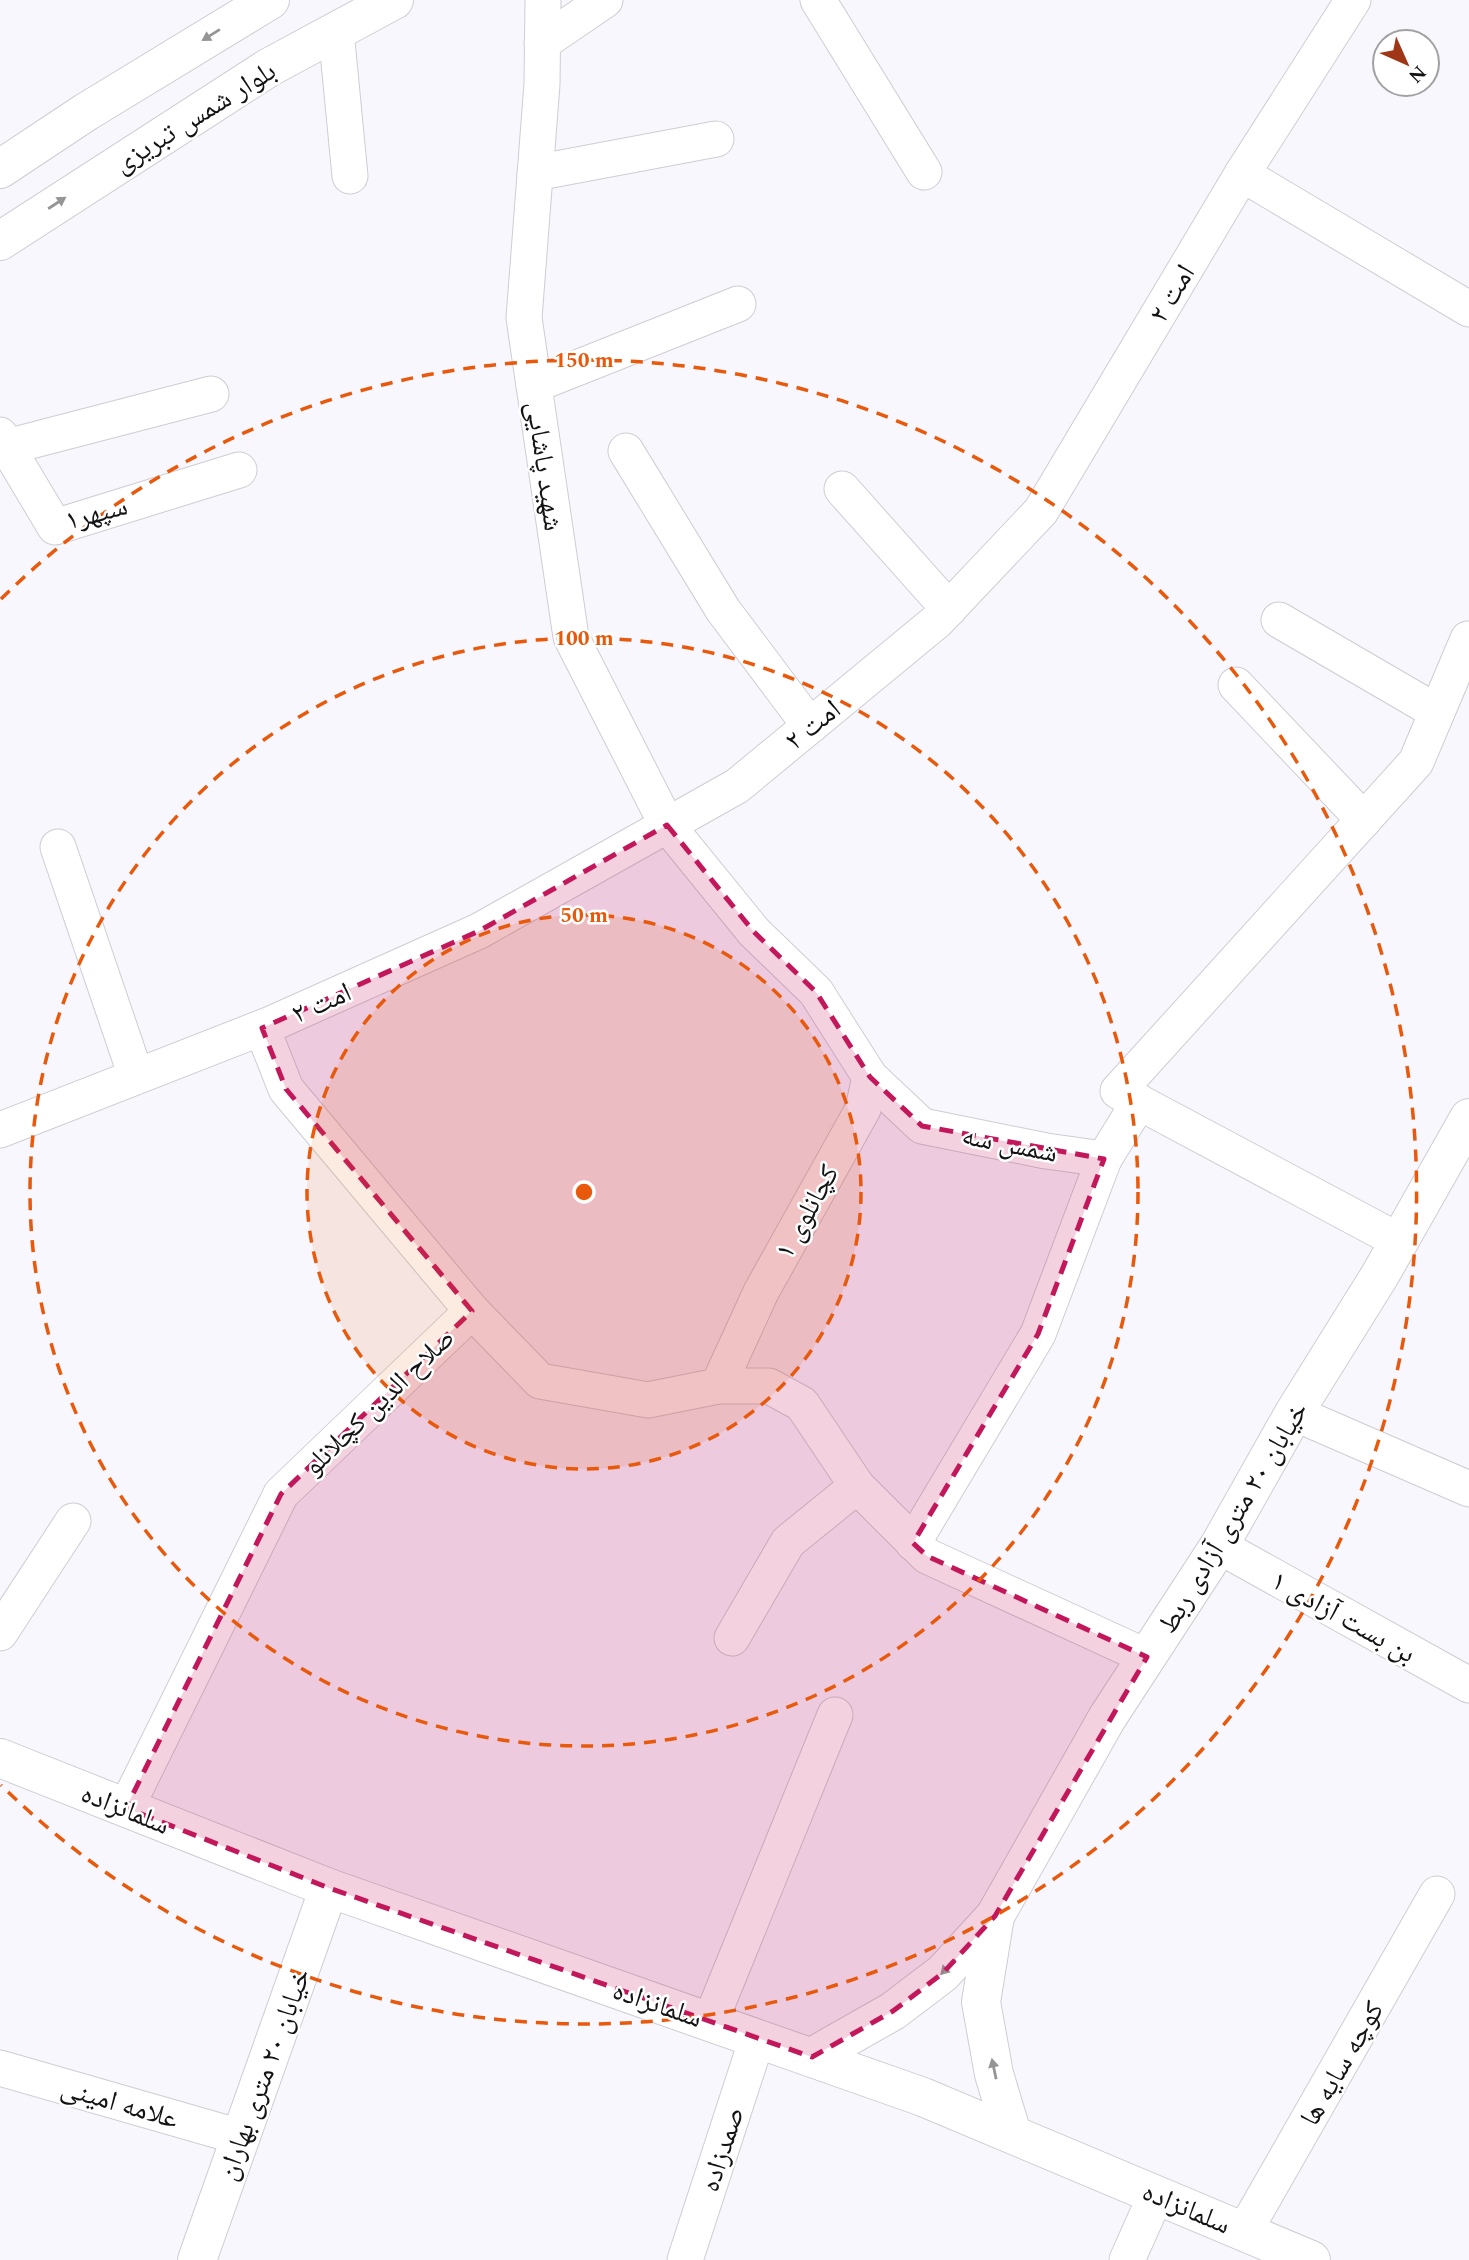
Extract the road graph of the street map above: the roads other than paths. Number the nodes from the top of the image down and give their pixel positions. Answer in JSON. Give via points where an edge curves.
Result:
{"nodes":[{"id":1,"x":270,"y":0,"type":"edge"},
{"id":2,"x":394,"y":0,"type":"edge"},
{"id":3,"x":543,"y":0,"type":"edge"},
{"id":4,"x":605,"y":0,"type":"edge"},
{"id":5,"x":818,"y":0,"type":"edge"},
{"id":6,"x":1353,"y":0,"type":"edge"},
{"id":7,"x":336,"y":31,"type":"junction"},
{"id":8,"x":542,"y":43,"type":"junction"},
{"id":9,"x":716,"y":139,"type":"dead end"},
{"id":10,"x":0,"y":169,"type":"edge"},
{"id":11,"x":924,"y":172,"type":"dead end"},
{"id":12,"x":535,"y":173,"type":"junction"},
{"id":13,"x":1242,"y":174,"type":"junction"},
{"id":14,"x":349,"y":176,"type":"dead end"},
{"id":15,"x":0,"y":241,"type":"edge"},
{"id":16,"x":738,"y":304,"type":"dead end"},
{"id":17,"x":1469,"y":309,"type":"edge"},
{"id":18,"x":534,"y":385,"type":"junction"},
{"id":19,"x":211,"y":394,"type":"dead end"},
{"id":20,"x":3,"y":441,"type":"edge"},
{"id":21,"x":626,"y":451,"type":"dead end"},
{"id":22,"x":239,"y":470,"type":"dead end"},
{"id":23,"x":842,"y":489,"type":"dead end"},
{"id":24,"x":949,"y":609,"type":"junction"},
{"id":25,"x":1279,"y":620,"type":"dead end"},
{"id":26,"x":1468,"y":639,"type":"edge"},
{"id":27,"x":1236,"y":685,"type":"dead end"},
{"id":28,"x":1437,"y":712,"type":"junction"},
{"id":29,"x":810,"y":726,"type":"junction"},
{"id":30,"x":1364,"y":820,"type":"junction"},
{"id":31,"x":667,"y":825,"type":"junction"},
{"id":32,"x":58,"y":847,"type":"dead end"},
{"id":33,"x":262,"y":1028,"type":"junction"},
{"id":34,"x":136,"y":1076,"type":"junction"},
{"id":35,"x":870,"y":1077,"type":"junction"},
{"id":36,"x":1139,"y":1102,"type":"junction"},
{"id":37,"x":1468,"y":1121,"type":"edge"},
{"id":38,"x":0,"y":1130,"type":"edge"},
{"id":39,"x":1104,"y":1159,"type":"junction"},
{"id":40,"x":1399,"y":1241,"type":"junction"},
{"id":41,"x":471,"y":1311,"type":"junction"},
{"id":42,"x":718,"y":1386,"type":"junction"},
{"id":43,"x":1294,"y":1413,"type":"junction"},
{"id":44,"x":857,"y":1486,"type":"junction"},
{"id":45,"x":1469,"y":1489,"type":"edge"},
{"id":46,"x":73,"y":1521,"type":"dead end"},
{"id":47,"x":913,"y":1543,"type":"junction"},
{"id":48,"x":1219,"y":1546,"type":"junction"},
{"id":49,"x":0,"y":1633,"type":"edge"},
{"id":50,"x":732,"y":1638,"type":"dead end"},
{"id":51,"x":1147,"y":1657,"type":"junction"},
{"id":52,"x":1469,"y":1685,"type":"edge"},
{"id":53,"x":835,"y":1715,"type":"dead end"},
{"id":54,"x":0,"y":1758,"type":"edge"},
{"id":55,"x":126,"y":1808,"type":"junction"},
{"id":56,"x":329,"y":1888,"type":"junction"},
{"id":57,"x":1437,"y":1894,"type":"dead end"},
{"id":58,"x":995,"y":1916,"type":"junction"},
{"id":59,"x":710,"y":2022,"type":"junction"},
{"id":60,"x":757,"y":2039,"type":"junction"},
{"id":61,"x":812,"y":2057,"type":"junction"},
{"id":62,"x":0,"y":2068,"type":"edge"},
{"id":63,"x":1012,"y":2134,"type":"junction"},
{"id":64,"x":240,"y":2137,"type":"junction"},
{"id":65,"x":1156,"y":2195,"type":"junction"},
{"id":66,"x":1244,"y":2232,"type":"junction"},
{"id":67,"x":197,"y":2260,"type":"edge"},
{"id":68,"x":685,"y":2260,"type":"edge"},
{"id":69,"x":1127,"y":2260,"type":"edge"},
{"id":70,"x":1311,"y":2260,"type":"edge"}],
"edges":[{"from":1,"to":10,"type":"main road","one_way":true},
{"from":2,"to":7,"type":"main road","name":"بلوار شمس تبریزی"},
{"from":3,"to":8,"type":"street","name":"شهید پاشایی"},
{"from":4,"to":8,"type":"street"},
{"from":5,"to":11,"type":"street"},
{"from":6,"to":13,"type":"street","name":"امت ۲"},
{"from":7,"to":14,"type":"street"},
{"from":15,"to":7,"type":"main road","name":"بلوار شمس تبریزی","one_way":true,"via":[[268,68]]},
{"from":8,"to":12,"type":"street","name":"شهید پاشایی"},
{"from":9,"to":12,"type":"street"},
{"from":12,"to":18,"type":"street","name":"شهید پاشایی","via":[[524,317]]},
{"from":13,"to":17,"type":"street"},
{"from":13,"to":24,"type":"street","name":"امت ۲","via":[[1041,511]]},
{"from":16,"to":18,"type":"street"},
{"from":18,"to":31,"type":"street","name":"شهید پاشایی","via":[[571,638]]},
{"from":19,"to":20,"type":"street"},
{"from":20,"to":22,"type":"street","name":"سپهر۱","via":[[55,527]]},
{"from":21,"to":29,"type":"street","via":[[723,610]]},
{"from":23,"to":24,"type":"street"},
{"from":24,"to":29,"type":"street","name":"امت ۲"},
{"from":25,"to":28,"type":"street"},
{"from":26,"to":28,"type":"street"},
{"from":27,"to":30,"type":"street"},
{"from":28,"to":30,"type":"street","via":[[1416,762]]},
{"from":29,"to":31,"type":"street","name":"امت ۲","via":[[737,786]]},
{"from":30,"to":36,"type":"street","via":[[1118,1091]]},
{"from":31,"to":33,"type":"street","name":"امت ۲","via":[[480,931]]},
{"from":31,"to":35,"type":"street","via":[[754,932],[816,992]]},
{"from":32,"to":34,"type":"street"},
{"from":33,"to":34,"type":"street","name":"امت ۲"},
{"from":33,"to":41,"type":"street","name":"صلاح الدین کچلانلو","via":[[286,1088]]},
{"from":34,"to":38,"type":"street","name":"امت ۲"},
{"from":35,"to":39,"type":"street","name":"شمس سه","via":[[922,1126]]},
{"from":35,"to":42,"type":"street","name":"کچانلوی ۱","via":[[863,1109],[761,1292]]},
{"from":36,"to":39,"type":"street"},
{"from":36,"to":40,"type":"street"},
{"from":37,"to":40,"type":"main road","name":"خیابان ۲۰ متری آزادی ربط"},
{"from":39,"to":47,"type":"street","via":[[1038,1334]]},
{"from":40,"to":43,"type":"main road","name":"خیابان ۲۰ متری آزادی ربط"},
{"from":41,"to":42,"type":"street","via":[[540,1381],[648,1400]]},
{"from":41,"to":55,"type":"street","name":"صلاح الدین کچلانلو","via":[[281,1494]]},
{"from":42,"to":44,"type":"street","via":[[769,1385],[802,1405]]},
{"from":43,"to":45,"type":"street"},
{"from":43,"to":48,"type":"main road","name":"خیابان ۲۰ متری آزادی ربط"},
{"from":44,"to":47,"type":"street"},
{"from":44,"to":50,"type":"street","via":[[788,1542]]},
{"from":46,"to":49,"type":"street"},
{"from":47,"to":51,"type":"street","via":[[927,1556]]},
{"from":48,"to":51,"type":"main road","name":"خیابان ۲۰ متری آزادی ربط"},
{"from":48,"to":52,"type":"street","name":"بن بست آزادی ۱"},
{"from":51,"to":58,"type":"main road","name":"خیابان ۲۰ متری آزادی ربط","via":[[1107,1717]]},
{"from":53,"to":59,"type":"street"},
{"from":54,"to":55,"type":"main road","name":"سلمانزاده"},
{"from":55,"to":56,"type":"main road","name":"سلمانزاده"},
{"from":56,"to":59,"type":"main road","name":"سلمانزاده"},
{"from":56,"to":64,"type":"main road","name":"خیابان ۲۰ متری بهاران"},
{"from":57,"to":66,"type":"street","name":"کوچه سایه ها"},
{"from":58,"to":61,"type":"main road","one_way":true,"via":[[943,1973],[893,2011]]},
{"from":63,"to":58,"type":"main road","one_way":true,"via":[[994,2074],[981,2002]]},
{"from":59,"to":60,"type":"main road","name":"سلمانزاده"},
{"from":60,"to":61,"type":"main road","name":"سلمانزاده"},
{"from":60,"to":68,"type":"street","name":"صمدزاده"},
{"from":61,"to":63,"type":"main road","name":"سلمانزاده"},
{"from":62,"to":64,"type":"street","name":"علامه امینی"},
{"from":63,"to":65,"type":"main road","name":"سلمانزاده"},
{"from":64,"to":67,"type":"main road","name":"خیابان ۲۰ متری بهاران"},
{"from":65,"to":66,"type":"main road","name":"سلمانزاده"},
{"from":65,"to":69,"type":"street"},
{"from":66,"to":70,"type":"main road","name":"سلمانزاده"}]}
